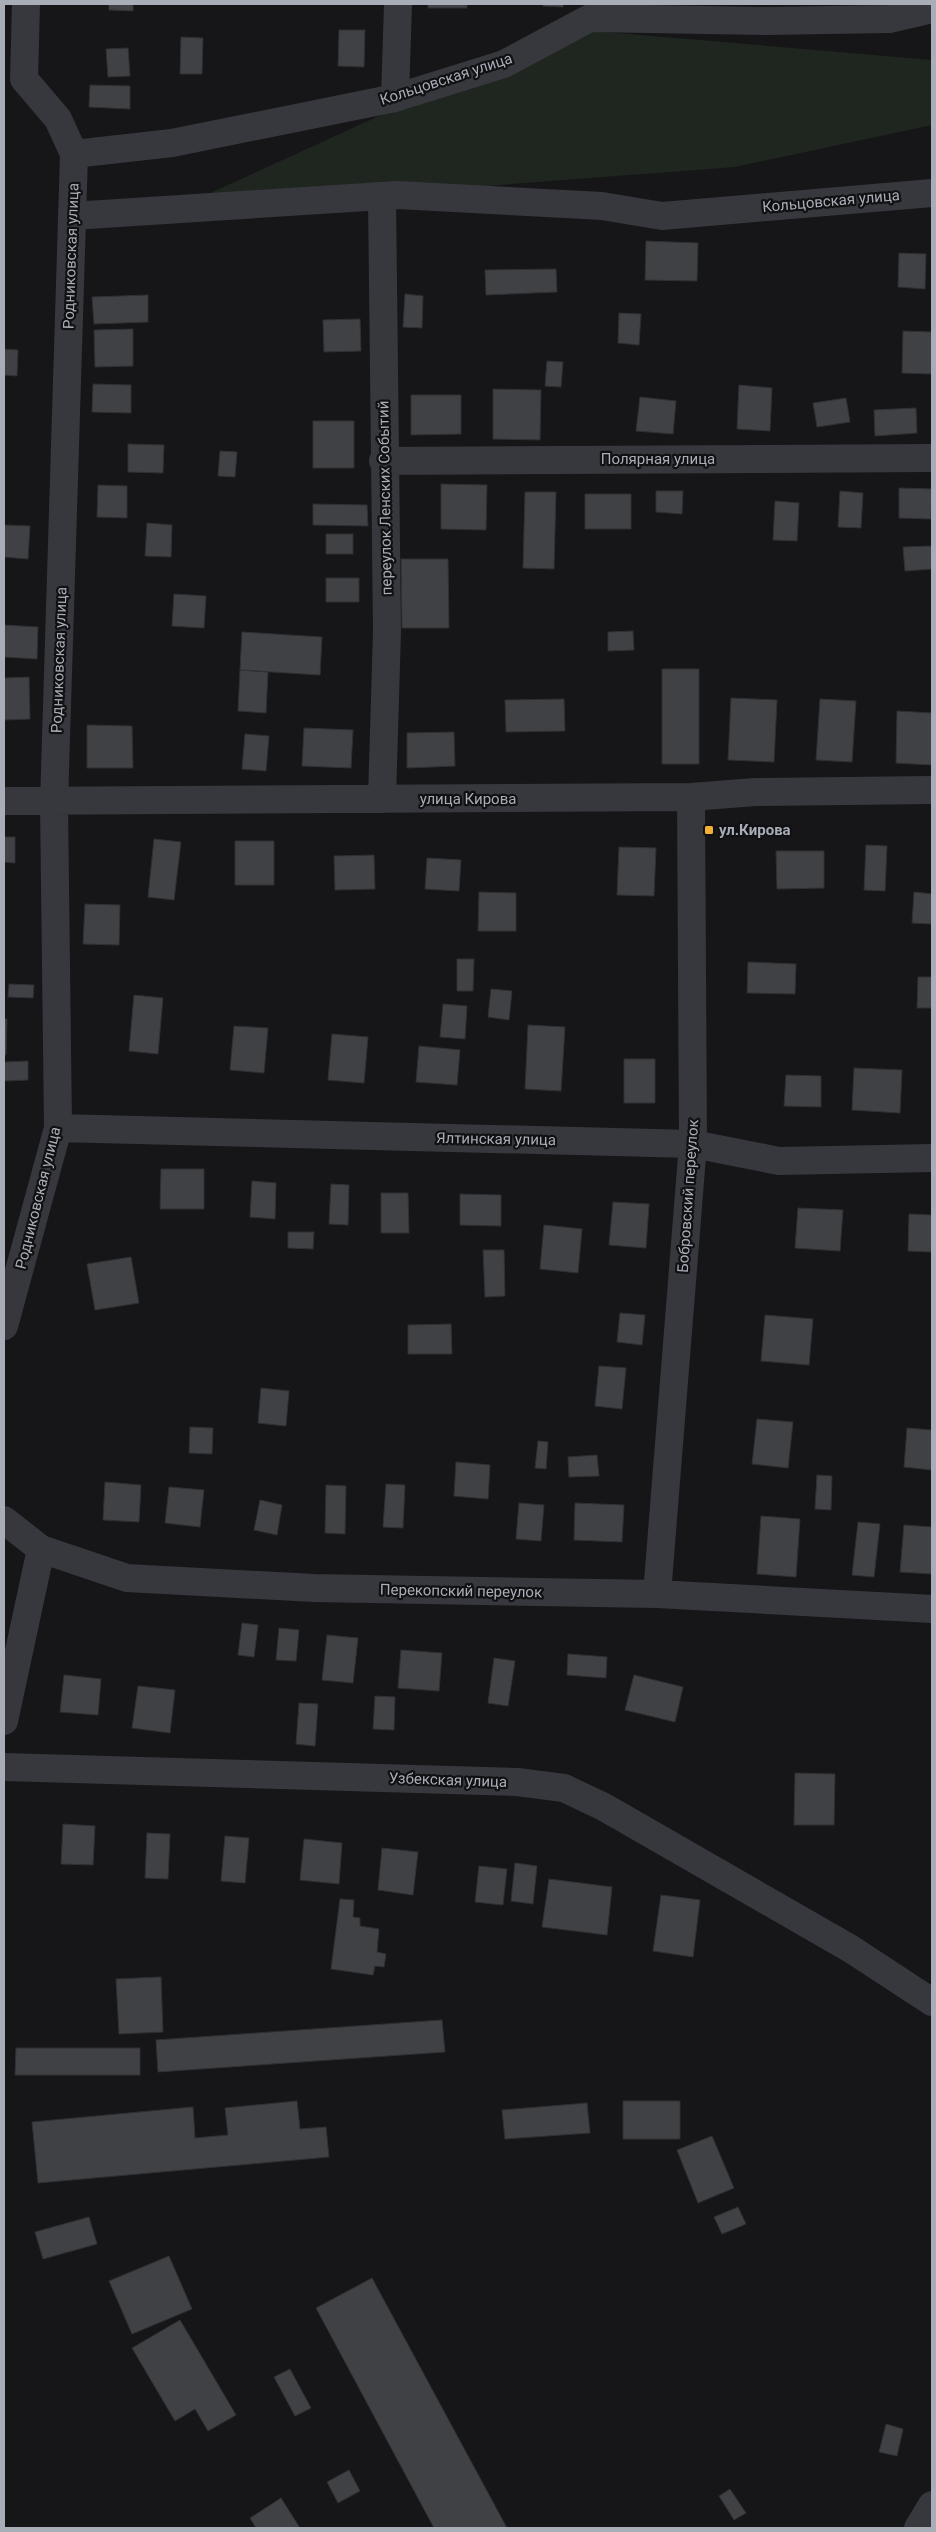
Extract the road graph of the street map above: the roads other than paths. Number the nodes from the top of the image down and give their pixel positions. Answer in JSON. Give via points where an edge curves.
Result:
{"nodes":[{"id":1,"x":26,"y":4,"type":"edge"},
{"id":2,"x":398,"y":4,"type":"edge"},
{"id":3,"x":932,"y":10,"type":"edge"},
{"id":4,"x":14,"y":83,"type":"edge"},
{"id":5,"x":395,"y":98,"type":"junction"},
{"id":6,"x":74,"y":154,"type":"junction"},
{"id":7,"x":932,"y":193,"type":"edge"},
{"id":8,"x":382,"y":196,"type":"junction"},
{"id":9,"x":72,"y":216,"type":"junction"},
{"id":10,"x":932,"y":458,"type":"edge"},
{"id":11,"x":383,"y":461,"type":"junction"},
{"id":12,"x":932,"y":790,"type":"edge"},
{"id":13,"x":691,"y":797,"type":"junction"},
{"id":14,"x":382,"y":799,"type":"junction"},
{"id":15,"x":4,"y":801,"type":"edge"},
{"id":16,"x":54,"y":803,"type":"junction"},
{"id":17,"x":58,"y":1128,"type":"junction"},
{"id":18,"x":693,"y":1144,"type":"junction"},
{"id":19,"x":932,"y":1158,"type":"edge"},
{"id":20,"x":4,"y":1326,"type":"edge"},
{"id":21,"x":4,"y":1520,"type":"edge"},
{"id":22,"x":41,"y":1549,"type":"junction"},
{"id":23,"x":656,"y":1594,"type":"junction"},
{"id":24,"x":932,"y":1610,"type":"edge"},
{"id":25,"x":4,"y":1722,"type":"edge"},
{"id":26,"x":4,"y":1767,"type":"edge"},
{"id":27,"x":932,"y":2002,"type":"edge"},
{"id":28,"x":932,"y":2505,"type":"edge"},
{"id":29,"x":918,"y":2528,"type":"edge"}],
"edges":[{"from":1,"to":4,"type":"street","name":"Родниковская улица"},
{"from":2,"to":5,"type":"street"},
{"from":3,"to":5,"type":"street","name":"Кольцовская улица","via":[[889,19],[590,18],[504,64]]},
{"from":4,"to":6,"type":"street","name":"Родниковская улица","via":[[58,119]]},
{"from":5,"to":6,"type":"street","name":"Кольцовская улица","via":[[172,143]]},
{"from":6,"to":9,"type":"street","name":"Родниковская улица"},
{"from":7,"to":8,"type":"street","name":"Кольцовская улица","via":[[662,216],[602,206]]},
{"from":8,"to":9,"type":"street","name":"Кольцовская улица"},
{"from":8,"to":11,"type":"street","name":"переулок Ленских Событий"},
{"from":9,"to":16,"type":"street","name":"Родниковская улица"},
{"from":10,"to":11,"type":"street","name":"Полярная улица"},
{"from":11,"to":14,"type":"street","name":"переулок Ленских Событий","via":[[387,631]]},
{"from":12,"to":13,"type":"street","name":"улица Кирова","via":[[755,792]]},
{"from":13,"to":14,"type":"street","name":"улица Кирова"},
{"from":13,"to":18,"type":"street","name":"Бобровский переулок"},
{"from":14,"to":16,"type":"street","name":"улица Кирова"},
{"from":15,"to":16,"type":"street","name":"улица Кирова"},
{"from":16,"to":17,"type":"street","name":"Родниковская улица"},
{"from":17,"to":18,"type":"street","name":"Ялтинская улица"},
{"from":17,"to":20,"type":"street","name":"Родниковская улица"},
{"from":18,"to":19,"type":"street","name":"Ялтинская улица","via":[[779,1161]]},
{"from":18,"to":23,"type":"street","name":"Бобровский переулок"},
{"from":21,"to":22,"type":"street","name":"Перекопский переулок"},
{"from":22,"to":23,"type":"street","name":"Перекопский переулок","via":[[127,1578],[314,1588]]},
{"from":22,"to":25,"type":"street"},
{"from":23,"to":24,"type":"street","name":"Перекопский переулок"},
{"from":26,"to":27,"type":"street","name":"Узбекская улица","via":[[517,1782],[564,1788],[604,1806],[851,1949]]},
{"from":28,"to":29,"type":"street"}]}
